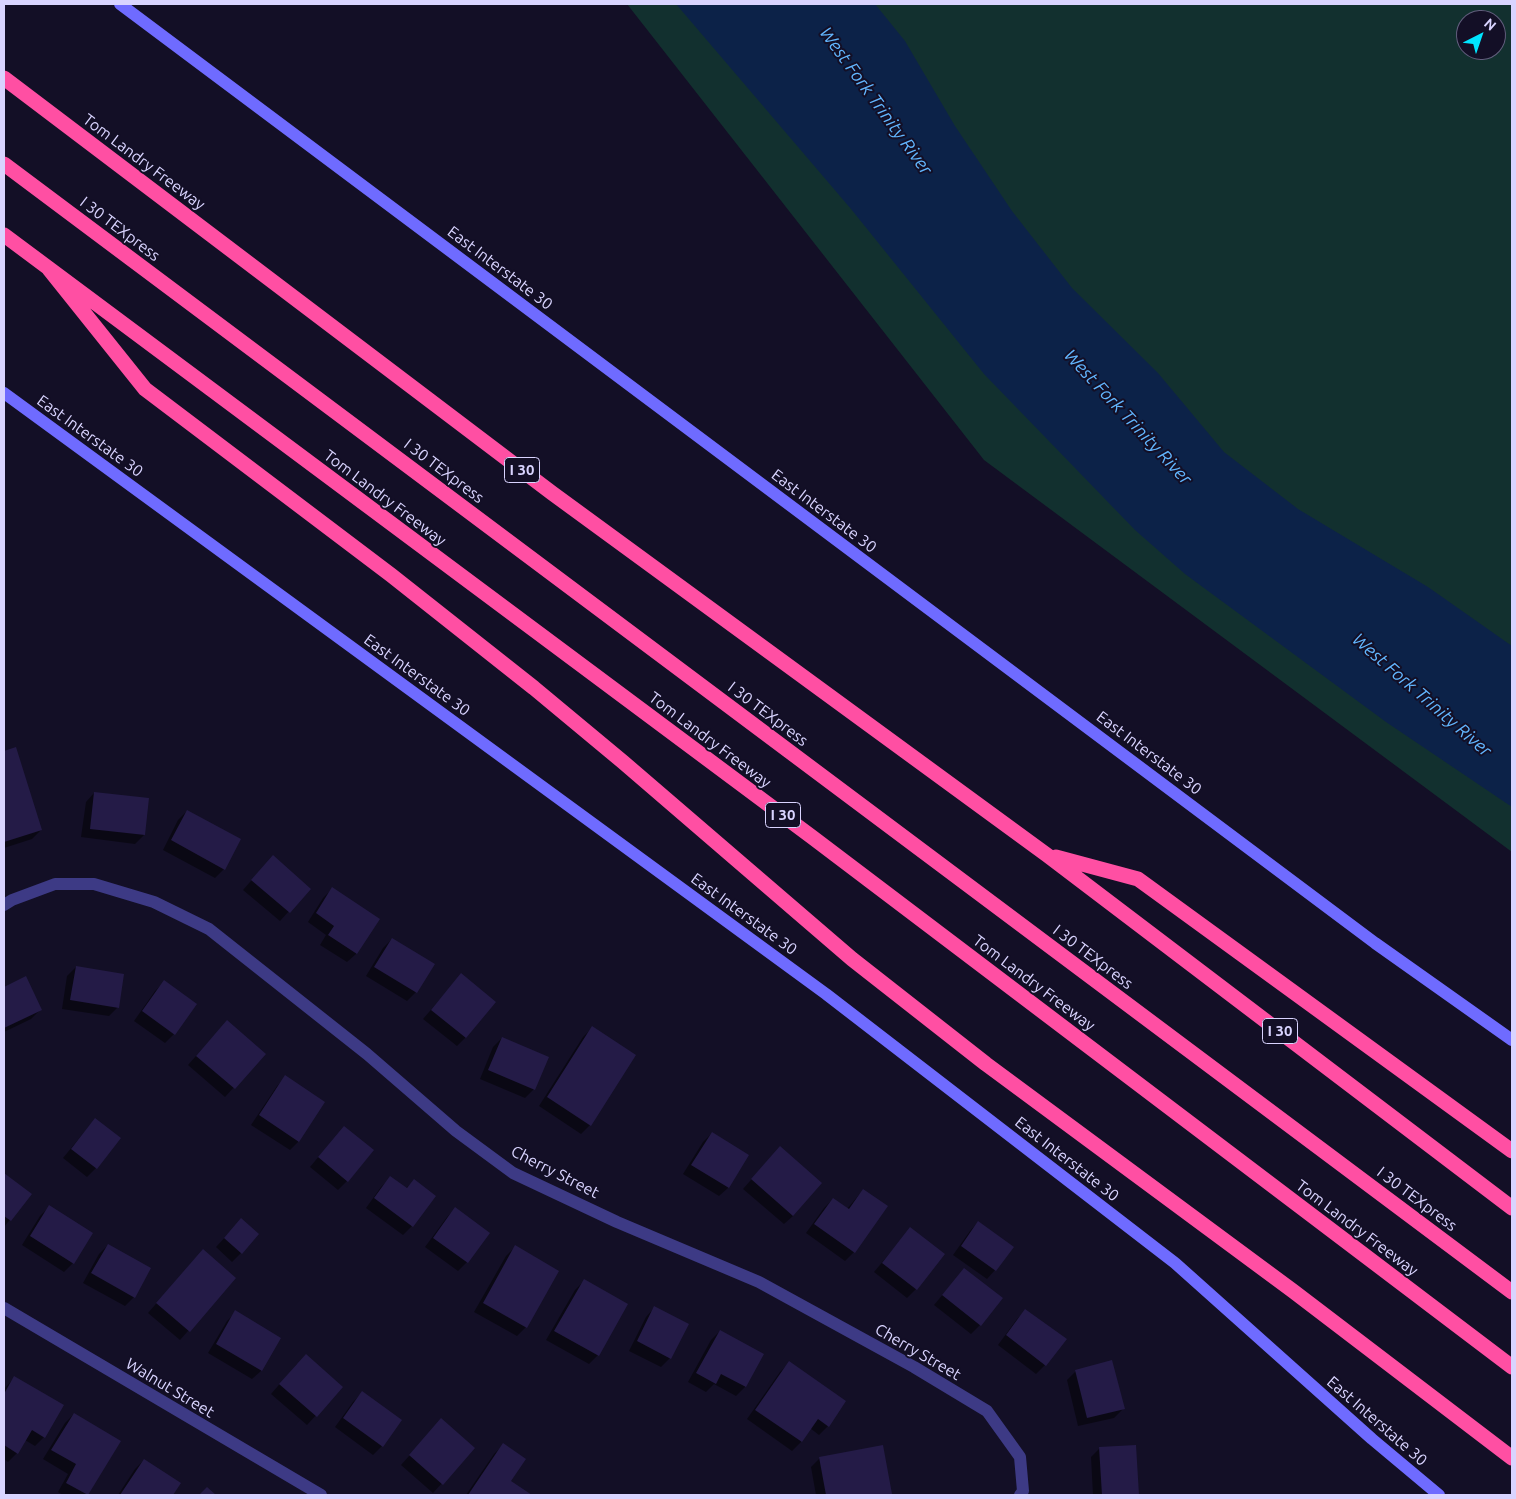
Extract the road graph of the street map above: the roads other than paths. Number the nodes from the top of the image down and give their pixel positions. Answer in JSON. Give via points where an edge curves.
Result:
{"nodes":[{"id":1,"x":120,"y":4,"type":"edge"},
{"id":2,"x":4,"y":78,"type":"edge"},
{"id":3,"x":4,"y":164,"type":"edge"},
{"id":4,"x":4,"y":235,"type":"edge"},
{"id":5,"x":49,"y":269,"type":"junction"},
{"id":6,"x":4,"y":393,"type":"edge"},
{"id":7,"x":1047,"y":855,"type":"junction"},
{"id":8,"x":4,"y":905,"type":"edge"},
{"id":9,"x":1512,"y":1040,"type":"edge"},
{"id":10,"x":1512,"y":1151,"type":"edge"},
{"id":11,"x":1512,"y":1208,"type":"edge"},
{"id":12,"x":1512,"y":1292,"type":"edge"},
{"id":13,"x":4,"y":1308,"type":"edge"},
{"id":14,"x":1512,"y":1367,"type":"edge"},
{"id":15,"x":1512,"y":1458,"type":"edge"},
{"id":16,"x":321,"y":1495,"type":"edge"},
{"id":17,"x":1020,"y":1495,"type":"edge"},
{"id":18,"x":1439,"y":1495,"type":"edge"}],
"edges":[{"from":1,"to":9,"type":"main road","name":"East Interstate 30","via":[[1375,943]]},
{"from":2,"to":7,"type":"highway","name":"Tom Landry Freeway","number":"I 30","via":[[552,492]]},
{"from":3,"to":12,"type":"highway","name":"I 30 TEXpress"},
{"from":4,"to":5,"type":"highway","name":"Tom Landry Freeway","number":"I 30"},
{"from":5,"to":14,"type":"highway","name":"Tom Landry Freeway","number":"I 30","via":[[820,843]]},
{"from":5,"to":15,"type":"highway","via":[[145,389],[534,688],[852,959],[978,1059],[1293,1291]]},
{"from":6,"to":18,"type":"main road","name":"East Interstate 30","via":[[834,1000],[1175,1263]]},
{"from":7,"to":10,"type":"highway","via":[[1138,879]]},
{"from":7,"to":11,"type":"highway","name":"Tom Landry Freeway","number":"I 30"},
{"from":8,"to":17,"type":"street","name":"Cherry Street","via":[[55,884],[94,884],[154,902],[209,929],[368,1054],[456,1131],[513,1173],[616,1222],[759,1282],[987,1411],[1020,1457]]},
{"from":13,"to":16,"type":"street","name":"Walnut Street"}]}
